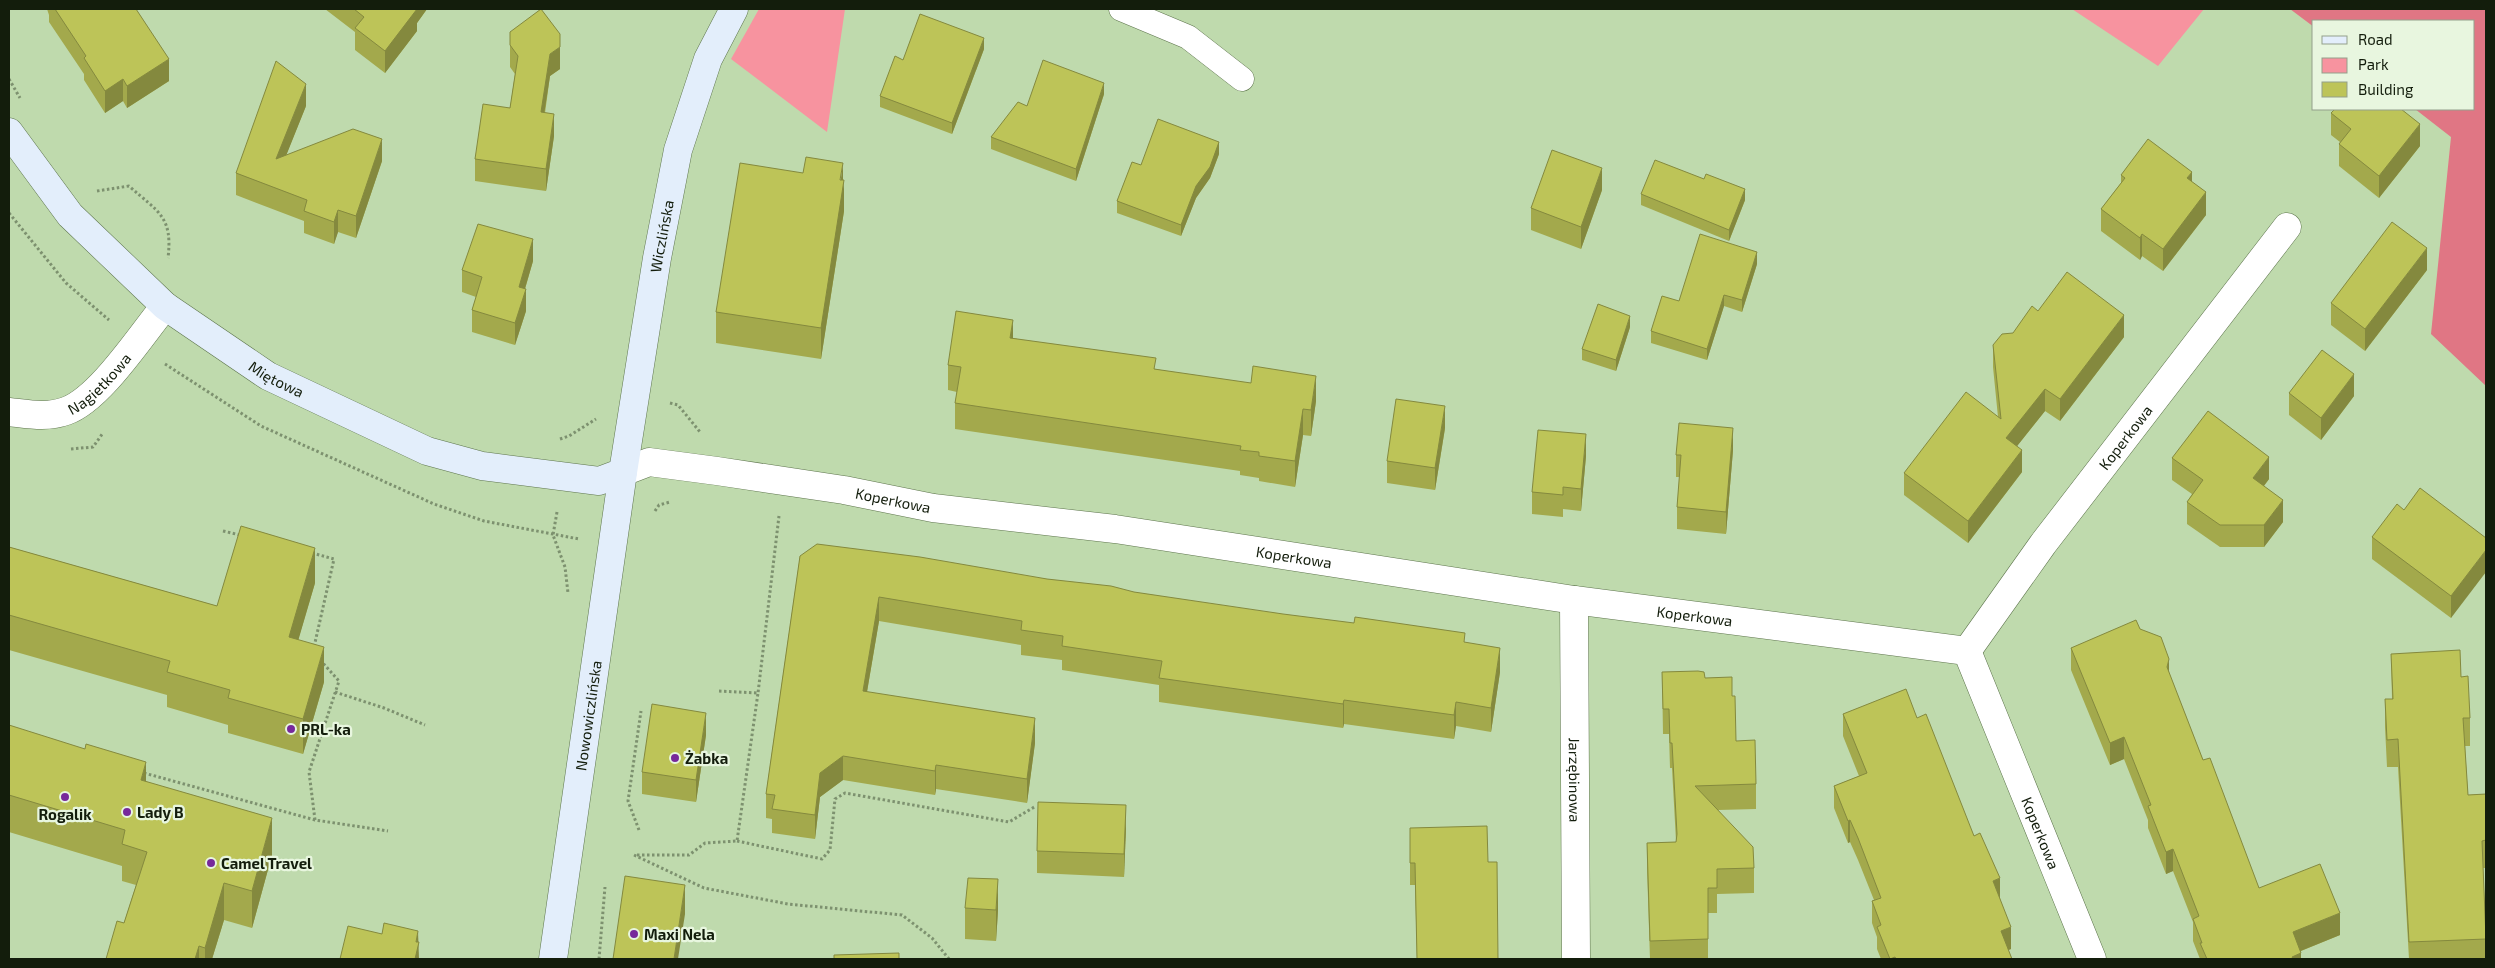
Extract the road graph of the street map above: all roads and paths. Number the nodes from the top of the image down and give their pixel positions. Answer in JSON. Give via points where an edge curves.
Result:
{"nodes":[{"id":1,"x":734,"y":9,"type":"edge"},
{"id":2,"x":1121,"y":9,"type":"edge"},
{"id":3,"x":9,"y":79,"type":"edge"},
{"id":4,"x":1242,"y":79,"type":"dead end"},
{"id":5,"x":22,"y":101,"type":"dead end"},
{"id":6,"x":9,"y":132,"type":"edge"},
{"id":7,"x":94,"y":192,"type":"dead end"},
{"id":8,"x":2287,"y":227,"type":"dead end"},
{"id":9,"x":166,"y":266,"type":"dead end"},
{"id":10,"x":165,"y":306,"type":"junction"},
{"id":11,"x":678,"y":405,"type":"dead end"},
{"id":12,"x":9,"y":412,"type":"edge"},
{"id":13,"x":598,"y":418,"type":"dead end"},
{"id":14,"x":694,"y":427,"type":"dead end"},
{"id":15,"x":554,"y":441,"type":"dead end"},
{"id":16,"x":623,"y":472,"type":"junction"},
{"id":17,"x":677,"y":500,"type":"dead end"},
{"id":18,"x":651,"y":518,"type":"dead end"},
{"id":19,"x":778,"y":524,"type":"dead end"},
{"id":20,"x":223,"y":531,"type":"dead end"},
{"id":21,"x":241,"y":536,"type":"edge"},
{"id":22,"x":306,"y":552,"type":"edge"},
{"id":23,"x":1574,"y":600,"type":"junction"},
{"id":24,"x":1967,"y":650,"type":"junction"},
{"id":25,"x":313,"y":652,"type":"edge"},
{"id":26,"x":320,"y":659,"type":"edge"},
{"id":27,"x":720,"y":691,"type":"dead end"},
{"id":28,"x":335,"y":692,"type":"junction"},
{"id":29,"x":758,"y":693,"type":"junction"},
{"id":30,"x":641,"y":711,"type":"dead end"},
{"id":31,"x":425,"y":725,"type":"dead end"},
{"id":32,"x":143,"y":773,"type":"edge"},
{"id":33,"x":1036,"y":806,"type":"edge"},
{"id":34,"x":315,"y":820,"type":"junction"},
{"id":35,"x":639,"y":830,"type":"dead end"},
{"id":36,"x":388,"y":831,"type":"dead end"},
{"id":37,"x":737,"y":841,"type":"junction"},
{"id":38,"x":605,"y":887,"type":"dead end"},
{"id":39,"x":553,"y":959,"type":"edge"},
{"id":40,"x":599,"y":959,"type":"edge"},
{"id":41,"x":949,"y":959,"type":"edge"},
{"id":42,"x":1576,"y":959,"type":"edge"},
{"id":43,"x":2092,"y":959,"type":"edge"}],
"edges":[{"from":1,"to":16,"type":"street","name":"Wiczlińska","via":[[708,59],[678,150],[657,258]]},
{"from":2,"to":4,"type":"lane","via":[[1188,38]]},
{"from":3,"to":5,"type":"path"},
{"from":6,"to":10,"type":"street","name":"Miętowa","via":[[70,215]]},
{"from":7,"to":9,"type":"path","via":[[129,186],[164,217],[170,242]]},
{"from":8,"to":24,"type":"street","name":"Koperkowa","via":[[2043,544]]},
{"from":10,"to":12,"type":"street","name":"Nagietkowa","via":[[121,361],[80,404],[65,412],[44,416]]},
{"from":10,"to":16,"type":"street","name":"Miętowa","via":[[268,376],[427,451],[482,466],[563,477],[599,480]]},
{"from":11,"to":14,"type":"path"},
{"from":13,"to":15,"type":"path","via":[[569,436]]},
{"from":16,"to":23,"type":"street","name":"Koperkowa","via":[[649,462],[717,471],[844,490],[932,508],[1115,529]]},
{"from":16,"to":39,"type":"street","name":"Nowowiczlińska"},
{"from":17,"to":18,"type":"path","via":[[659,505]]},
{"from":19,"to":29,"type":"path"},
{"from":20,"to":21,"type":"path"},
{"from":22,"to":25,"type":"path","via":[[334,559]]},
{"from":23,"to":24,"type":"street","name":"Koperkowa"},
{"from":23,"to":42,"type":"street","name":"Jarzębinowa"},
{"from":24,"to":43,"type":"street","name":"Koperkowa"},
{"from":26,"to":28,"type":"path","via":[[339,681]]},
{"from":27,"to":29,"type":"path"},
{"from":28,"to":31,"type":"path"},
{"from":28,"to":34,"type":"path","via":[[308,772]]},
{"from":29,"to":37,"type":"path"},
{"from":30,"to":35,"type":"path","via":[[628,801]]},
{"from":32,"to":34,"type":"path"},
{"from":33,"to":37,"type":"path","via":[[1009,822],[845,793],[836,799],[830,850],[822,858]]},
{"from":34,"to":36,"type":"path"},
{"from":37,"to":41,"type":"path","via":[[705,843],[690,855],[634,856],[704,888],[788,904],[902,915],[932,938]]},
{"from":38,"to":40,"type":"path"}]}
